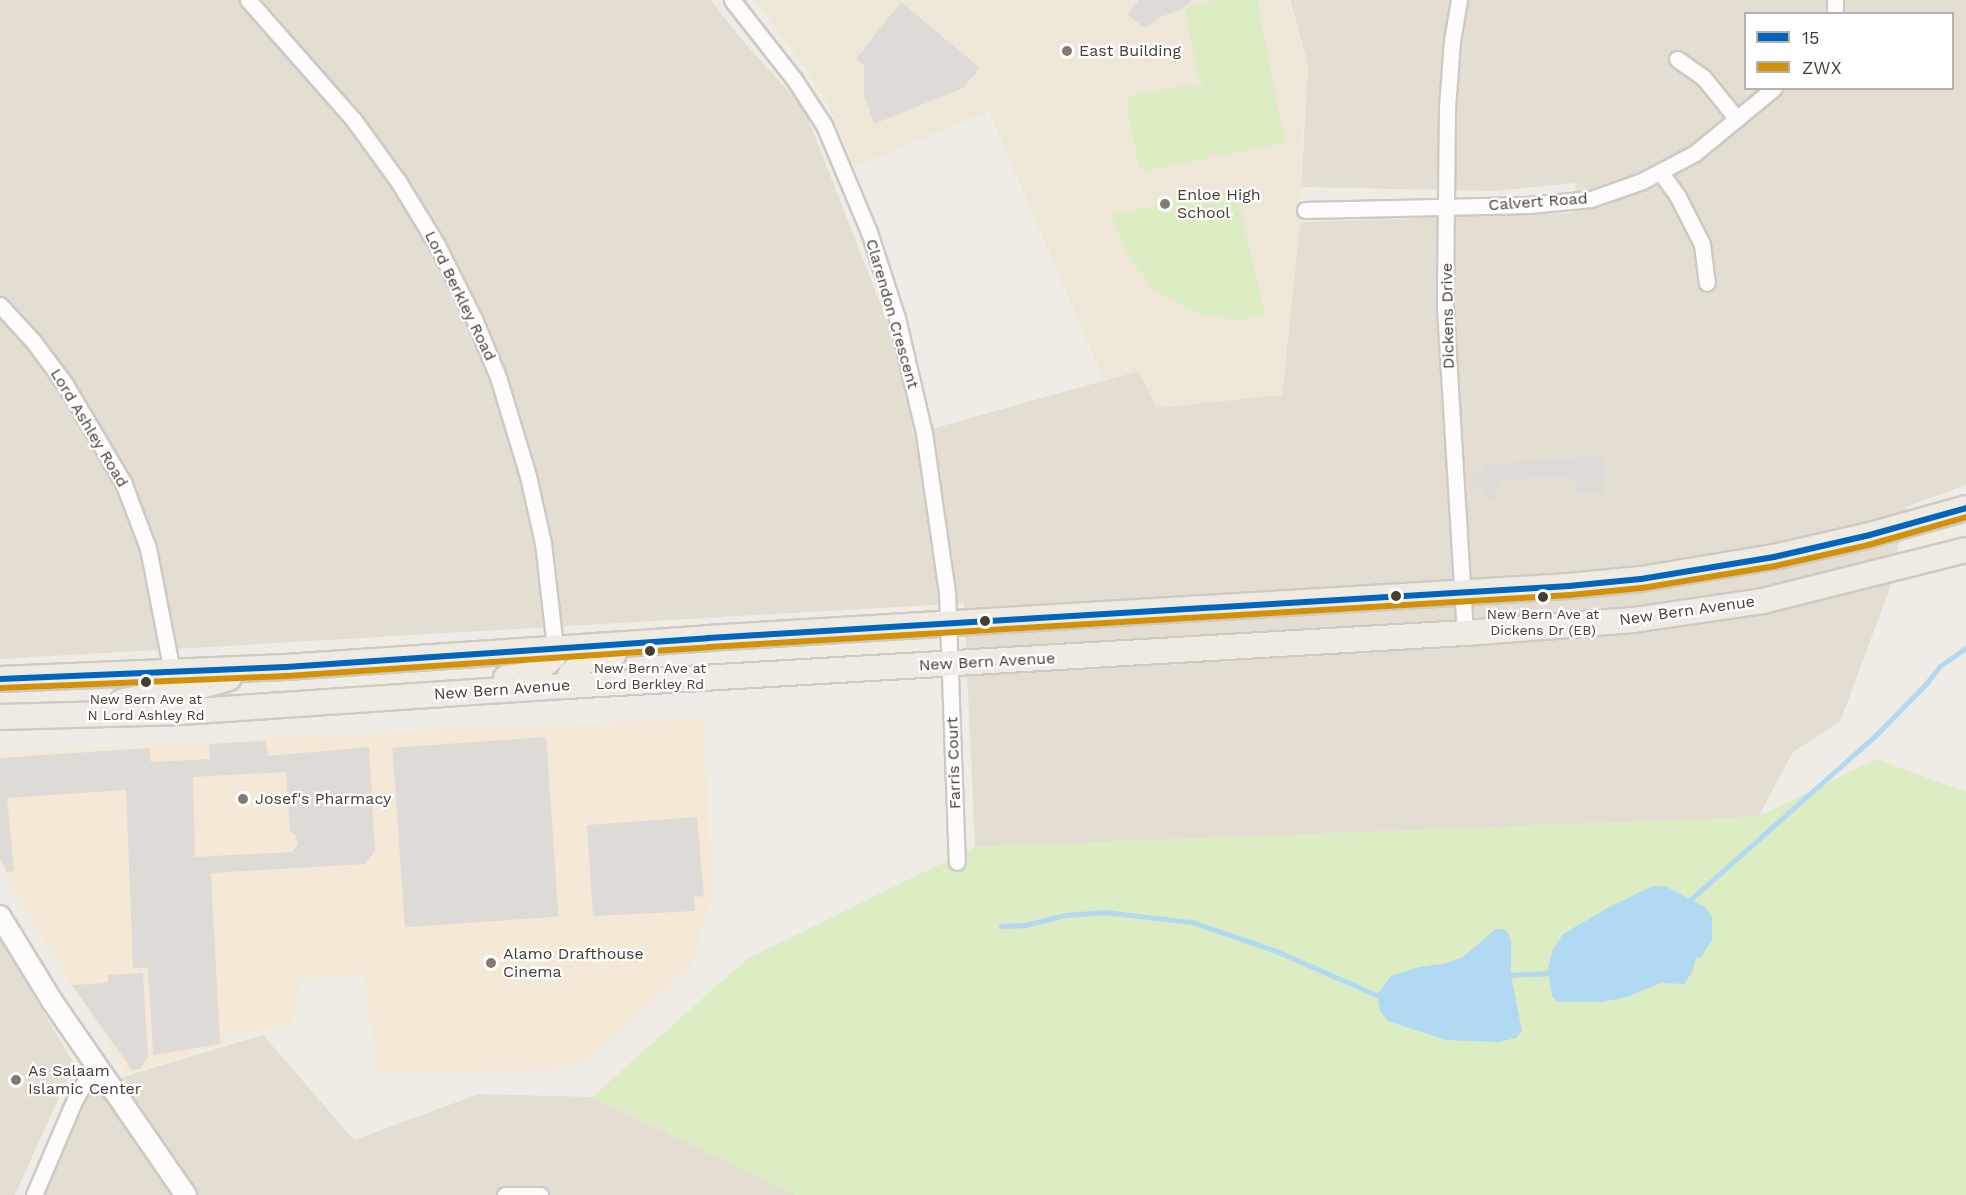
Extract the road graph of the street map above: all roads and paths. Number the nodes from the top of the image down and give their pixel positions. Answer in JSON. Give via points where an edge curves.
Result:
{"nodes":[{"id":1,"x":248,"y":0,"type":"edge"},
{"id":2,"x":732,"y":0,"type":"edge"},
{"id":3,"x":1459,"y":0,"type":"edge"},
{"id":4,"x":1677,"y":59,"type":"dead end"},
{"id":5,"x":1772,"y":90,"type":"edge"},
{"id":6,"x":1737,"y":119,"type":"junction"},
{"id":7,"x":1661,"y":173,"type":"junction"},
{"id":8,"x":1447,"y":207,"type":"junction"},
{"id":9,"x":1305,"y":210,"type":"dead end"},
{"id":10,"x":1707,"y":283,"type":"dead end"},
{"id":11,"x":0,"y":305,"type":"edge"},
{"id":12,"x":1966,"y":508,"type":"edge"},
{"id":13,"x":1966,"y":550,"type":"edge"},
{"id":14,"x":1462,"y":593,"type":"junction"},
{"id":15,"x":949,"y":624,"type":"junction"},
{"id":16,"x":1465,"y":633,"type":"junction"},
{"id":17,"x":708,"y":638,"type":"junction"},
{"id":18,"x":555,"y":647,"type":"junction"},
{"id":19,"x":346,"y":662,"type":"junction"},
{"id":20,"x":951,"y":664,"type":"junction"},
{"id":21,"x":172,"y":671,"type":"junction"},
{"id":22,"x":0,"y":679,"type":"edge"},
{"id":23,"x":567,"y":686,"type":"junction"},
{"id":24,"x":431,"y":695,"type":"junction"},
{"id":25,"x":181,"y":712,"type":"junction"},
{"id":26,"x":44,"y":716,"type":"junction"},
{"id":27,"x":0,"y":717,"type":"edge"},
{"id":28,"x":957,"y":862,"type":"dead end"},
{"id":29,"x":0,"y":916,"type":"edge"},
{"id":30,"x":95,"y":1064,"type":"junction"},
{"id":31,"x":34,"y":1195,"type":"edge"},
{"id":32,"x":186,"y":1195,"type":"edge"},
{"id":33,"x":505,"y":1195,"type":"edge"},
{"id":34,"x":540,"y":1195,"type":"edge"}],
"edges":[{"from":1,"to":18,"type":"street","name":"Lord Berkley Road","via":[[353,119],[398,181],[437,245],[475,321],[498,377],[528,476],[543,543]]},
{"from":2,"to":15,"type":"street","name":"Clarendon Crescent","via":[[794,79],[824,125],[880,265],[897,318],[924,433]]},
{"from":3,"to":8,"type":"street","name":"Dickens Drive","via":[[1447,107]]},
{"from":4,"to":6,"type":"street","via":[[1703,77]]},
{"from":5,"to":6,"type":"street","name":"Calvert Road"},
{"from":6,"to":7,"type":"street","name":"Calvert Road","via":[[1695,153]]},
{"from":7,"to":8,"type":"street","name":"Calvert Road","via":[[1591,199]]},
{"from":7,"to":10,"type":"street","via":[[1702,244]]},
{"from":8,"to":9,"type":"street","name":"Calvert Road"},
{"from":8,"to":14,"type":"street","name":"Dickens Drive","via":[[1445,307]]},
{"from":11,"to":21,"type":"street","name":"Lord Ashley Road","via":[[65,384],[123,482],[148,548]]},
{"from":12,"to":14,"type":"main road","via":[[1774,557],[1641,579]]},
{"from":13,"to":16,"type":"main road","name":"New Bern Avenue","via":[[1763,601],[1633,620]]},
{"from":14,"to":15,"type":"main road"},
{"from":14,"to":16,"type":"street","name":"Dickens Drive"},
{"from":15,"to":17,"type":"main road"},
{"from":15,"to":20,"type":"street","name":"Clarendon Crescent"},
{"from":16,"to":20,"type":"main road","name":"New Bern Avenue"},
{"from":17,"to":18,"type":"main road"},
{"from":17,"to":23,"type":"main road","via":[[686,647],[585,661],[571,674]]},
{"from":18,"to":19,"type":"main road"},
{"from":18,"to":24,"type":"main road","via":[[553,657],[534,674]]},
{"from":19,"to":21,"type":"main road"},
{"from":19,"to":25,"type":"main road","via":[[230,677],[189,693]]},
{"from":20,"to":23,"type":"main road","name":"New Bern Avenue"},
{"from":20,"to":28,"type":"street","name":"Farris Court"},
{"from":21,"to":22,"type":"main road"},
{"from":21,"to":26,"type":"main road","via":[[168,684],[158,695]]},
{"from":23,"to":24,"type":"main road","name":"New Bern Avenue"},
{"from":24,"to":25,"type":"main road","name":"New Bern Avenue"},
{"from":25,"to":26,"type":"main road","name":"New Bern Avenue"},
{"from":26,"to":27,"type":"main road","name":"New Bern Avenue"},
{"from":29,"to":30,"type":"street","via":[[34,975]]},
{"from":30,"to":31,"type":"street","via":[[75,1099]]},
{"from":30,"to":32,"type":"street"},
{"from":33,"to":34,"type":"street"}]}
